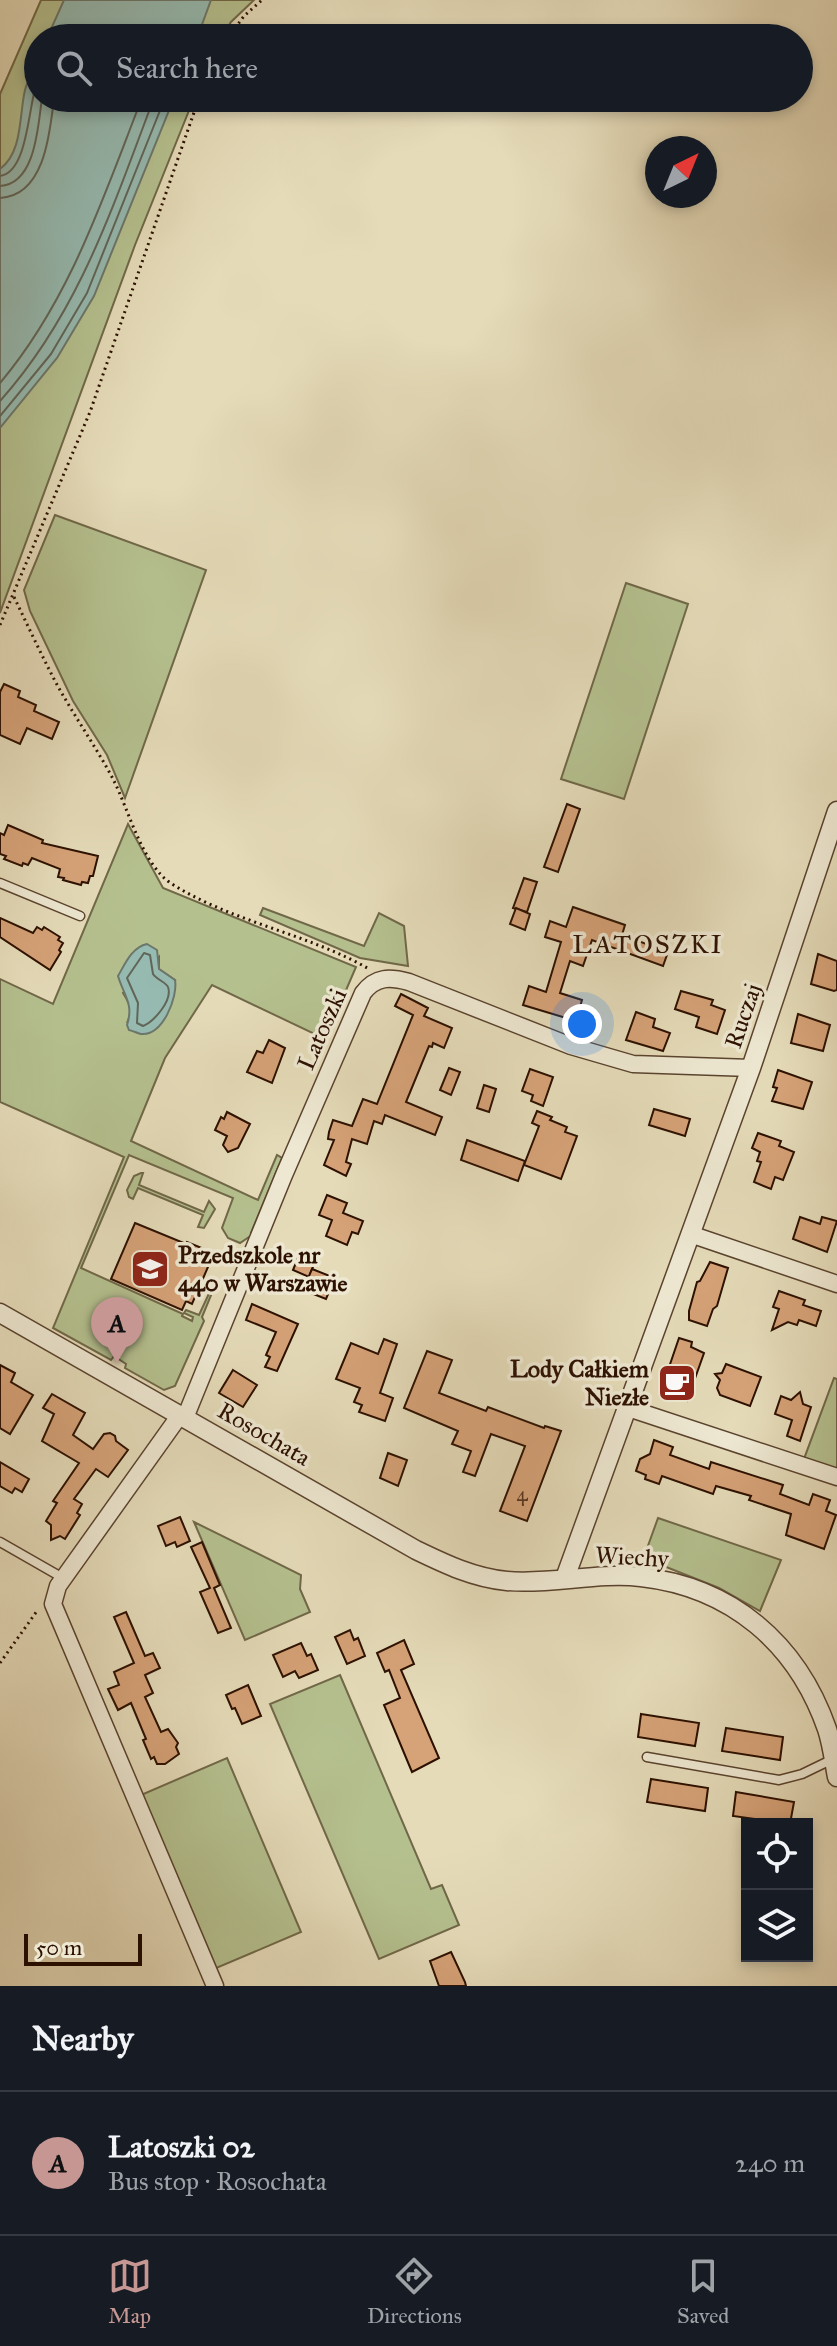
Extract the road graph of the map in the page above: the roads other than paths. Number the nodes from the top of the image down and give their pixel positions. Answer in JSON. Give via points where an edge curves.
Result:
{"nodes":[{"id":1,"x":837,"y":811,"type":"edge"},
{"id":2,"x":828,"y":871,"type":"edge"},
{"id":3,"x":0,"y":883,"type":"edge"},
{"id":4,"x":80,"y":916,"type":"dead end"},
{"id":5,"x":751,"y":1068,"type":"junction"},
{"id":6,"x":690,"y":1234,"type":"junction"},
{"id":7,"x":837,"y":1284,"type":"edge"},
{"id":8,"x":0,"y":1313,"type":"edge"},
{"id":9,"x":628,"y":1408,"type":"junction"},
{"id":10,"x":183,"y":1416,"type":"junction"},
{"id":11,"x":837,"y":1477,"type":"edge"},
{"id":12,"x":0,"y":1542,"type":"edge"},
{"id":13,"x":63,"y":1578,"type":"junction"},
{"id":14,"x":565,"y":1578,"type":"junction"},
{"id":15,"x":509,"y":1581,"type":"joint"},
{"id":16,"x":647,"y":1757,"type":"dead end"},
{"id":17,"x":835,"y":1768,"type":"edge"},
{"id":18,"x":215,"y":1986,"type":"edge"}],
"edges":[{"from":1,"to":2,"type":"street","name":"Ruczaj"},
{"from":2,"to":5,"type":"street","name":"Ruczaj"},
{"from":3,"to":4,"type":"lane"},
{"from":5,"to":6,"type":"street","name":"Ruczaj"},
{"from":5,"to":10,"type":"street","name":"Latoszki","via":[[633,1064],[571,1046],[409,982],[394,978],[370,984]]},
{"from":6,"to":7,"type":"street"},
{"from":6,"to":9,"type":"street","name":"Ruczaj"},
{"from":8,"to":10,"type":"street","name":"Rosochata"},
{"from":9,"to":11,"type":"street"},
{"from":9,"to":14,"type":"street","name":"Ruczaj"},
{"from":10,"to":13,"type":"street","name":"Latoszki"},
{"from":10,"to":15,"type":"street","name":"Rosochata","via":[[416,1550],[476,1576]]},
{"from":12,"to":13,"type":"lane"},
{"from":13,"to":18,"type":"street","name":"Latoszki","via":[[54,1596],[56,1614]]},
{"from":14,"to":15,"type":"street","name":"Wiechy"},
{"from":14,"to":17,"type":"street","name":"Wiechy","via":[[638,1576],[681,1583],[755,1621],[808,1687],[827,1730]]},
{"from":16,"to":17,"type":"lane","via":[[779,1780]]}]}
